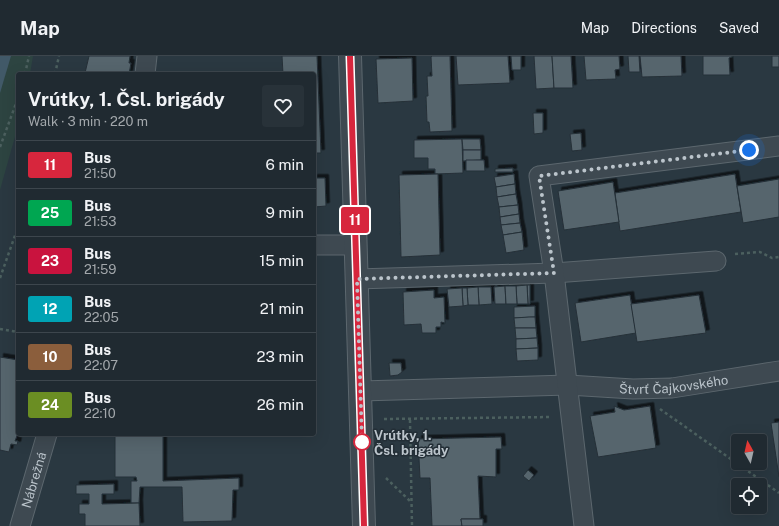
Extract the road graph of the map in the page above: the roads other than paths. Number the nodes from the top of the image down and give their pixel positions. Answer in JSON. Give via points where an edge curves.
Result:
{"nodes":[{"id":1,"x":147,"y":56,"type":"edge"},
{"id":2,"x":350,"y":56,"type":"edge"},
{"id":3,"x":145,"y":72,"type":"edge"},
{"id":4,"x":779,"y":146,"type":"edge"},
{"id":5,"x":316,"y":245,"type":"edge"},
{"id":6,"x":356,"y":245,"type":"junction"},
{"id":7,"x":716,"y":261,"type":"road end"},
{"id":8,"x":554,"y":273,"type":"junction"},
{"id":9,"x":357,"y":279,"type":"junction"},
{"id":10,"x":779,"y":371,"type":"edge"},
{"id":11,"x":568,"y":385,"type":"junction"},
{"id":12,"x":361,"y":391,"type":"junction"},
{"id":13,"x":46,"y":436,"type":"edge"},
{"id":14,"x":20,"y":526,"type":"edge"},
{"id":15,"x":364,"y":526,"type":"edge"},
{"id":16,"x":584,"y":526,"type":"edge"}],
"edges":[{"from":1,"to":3,"type":"street"},
{"from":2,"to":6,"type":"street"},
{"from":4,"to":8,"type":"street","via":[[539,176]]},
{"from":5,"to":6,"type":"street"},
{"from":6,"to":9,"type":"street"},
{"from":7,"to":8,"type":"street"},
{"from":8,"to":9,"type":"street"},
{"from":8,"to":11,"type":"street"},
{"from":9,"to":12,"type":"street"},
{"from":10,"to":11,"type":"street","name":"Štvrť Čajkovského","via":[[672,388],[633,389]]},
{"from":11,"to":12,"type":"street","name":"Štvrť Čajkovského"},
{"from":11,"to":16,"type":"street"},
{"from":12,"to":15,"type":"street"},
{"from":13,"to":14,"type":"street","name":"Nábrežná"}]}
